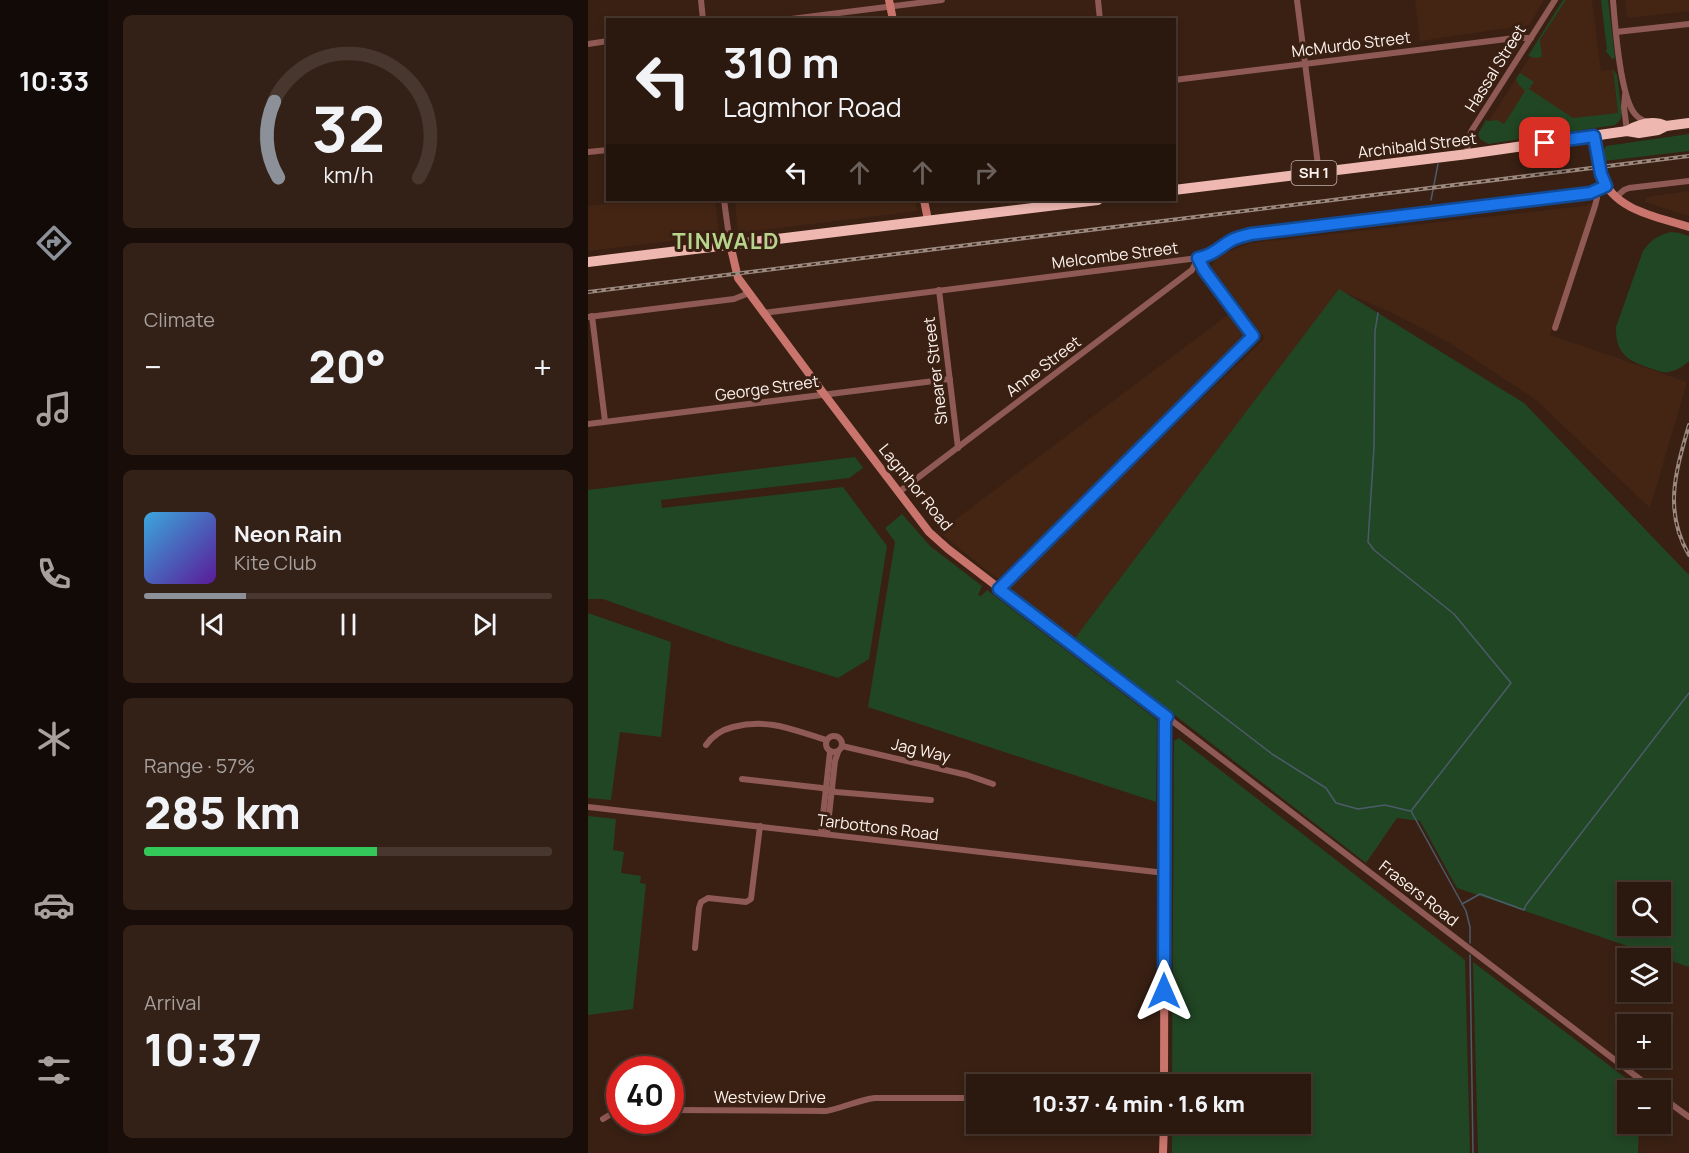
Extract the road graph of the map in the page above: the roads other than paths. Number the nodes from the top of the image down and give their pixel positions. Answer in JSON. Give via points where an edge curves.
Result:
{"nodes":[{"id":1,"x":701,"y":0,"type":"edge"},
{"id":2,"x":942,"y":0,"type":"edge"},
{"id":3,"x":1098,"y":0,"type":"edge"},
{"id":4,"x":1297,"y":0,"type":"edge"},
{"id":5,"x":1555,"y":0,"type":"edge"},
{"id":6,"x":1613,"y":0,"type":"edge"},
{"id":7,"x":889,"y":3,"type":"edge"},
{"id":8,"x":703,"y":18,"type":"edge"},
{"id":9,"x":795,"y":18,"type":"edge"},
{"id":10,"x":893,"y":18,"type":"edge"},
{"id":11,"x":1100,"y":18,"type":"edge"},
{"id":12,"x":1689,"y":24,"type":"edge"},
{"id":13,"x":1616,"y":32,"type":"junction"},
{"id":14,"x":1531,"y":38,"type":"junction"},
{"id":15,"x":606,"y":41,"type":"edge"},
{"id":16,"x":588,"y":44,"type":"edge"},
{"id":17,"x":1305,"y":64,"type":"junction"},
{"id":18,"x":1176,"y":80,"type":"edge"},
{"id":19,"x":1625,"y":91,"type":"junction"},
{"id":20,"x":1651,"y":123,"type":"junction"},
{"id":21,"x":1689,"y":123,"type":"edge"},
{"id":22,"x":1666,"y":126,"type":"junction"},
{"id":23,"x":1627,"y":131,"type":"junction"},
{"id":24,"x":1594,"y":136,"type":"junction"},
{"id":25,"x":606,"y":150,"type":"edge"},
{"id":26,"x":588,"y":152,"type":"edge"},
{"id":27,"x":1468,"y":154,"type":"junction"},
{"id":28,"x":1319,"y":173,"type":"junction"},
{"id":29,"x":1689,"y":181,"type":"edge"},
{"id":30,"x":1606,"y":186,"type":"junction"},
{"id":31,"x":1176,"y":190,"type":"edge"},
{"id":32,"x":1596,"y":191,"type":"junction"},
{"id":33,"x":1616,"y":197,"type":"junction"},
{"id":34,"x":724,"y":201,"type":"edge"},
{"id":35,"x":924,"y":201,"type":"edge"},
{"id":36,"x":1090,"y":201,"type":"edge"},
{"id":37,"x":928,"y":220,"type":"junction"},
{"id":38,"x":1689,"y":227,"type":"edge"},
{"id":39,"x":730,"y":244,"type":"junction"},
{"id":40,"x":1198,"y":258,"type":"junction"},
{"id":41,"x":588,"y":262,"type":"edge"},
{"id":42,"x":939,"y":290,"type":"junction"},
{"id":43,"x":749,"y":293,"type":"junction"},
{"id":44,"x":763,"y":313,"type":"junction"},
{"id":45,"x":590,"y":316,"type":"edge"},
{"id":46,"x":1555,"y":328,"type":"dead end"},
{"id":47,"x":950,"y":380,"type":"junction"},
{"id":48,"x":824,"y":394,"type":"junction"},
{"id":49,"x":605,"y":422,"type":"junction"},
{"id":50,"x":588,"y":424,"type":"edge"},
{"id":51,"x":958,"y":448,"type":"junction"},
{"id":52,"x":899,"y":492,"type":"junction"},
{"id":53,"x":999,"y":589,"type":"junction"},
{"id":54,"x":1167,"y":717,"type":"junction"},
{"id":55,"x":826,"y":740,"type":"junction"},
{"id":56,"x":706,"y":745,"type":"dead end"},
{"id":57,"x":840,"y":749,"type":"junction"},
{"id":58,"x":830,"y":752,"type":"junction"},
{"id":59,"x":742,"y":779,"type":"dead end"},
{"id":60,"x":993,"y":784,"type":"dead end"},
{"id":61,"x":829,"y":789,"type":"junction"},
{"id":62,"x":931,"y":800,"type":"dead end"},
{"id":63,"x":588,"y":807,"type":"edge"},
{"id":64,"x":760,"y":826,"type":"junction"},
{"id":65,"x":824,"y":834,"type":"junction"},
{"id":66,"x":1165,"y":873,"type":"junction"},
{"id":67,"x":695,"y":948,"type":"dead end"},
{"id":68,"x":1164,"y":1074,"type":"edge"},
{"id":69,"x":1641,"y":1080,"type":"edge"},
{"id":70,"x":966,"y":1098,"type":"edge"},
{"id":71,"x":1671,"y":1104,"type":"edge"},
{"id":72,"x":684,"y":1110,"type":"edge"},
{"id":73,"x":606,"y":1117,"type":"edge"},
{"id":74,"x":1689,"y":1118,"type":"edge"},
{"id":75,"x":603,"y":1119,"type":"dead end"},
{"id":76,"x":1164,"y":1134,"type":"edge"},
{"id":77,"x":1163,"y":1153,"type":"edge"}],
"edges":[{"from":1,"to":8,"type":"street"},
{"from":2,"to":7,"type":"street"},
{"from":3,"to":11,"type":"street"},
{"from":4,"to":17,"type":"street"},
{"from":5,"to":14,"type":"street","name":"Hassal Street"},
{"from":6,"to":13,"type":"street"},
{"from":7,"to":9,"type":"street"},
{"from":7,"to":10,"type":"street"},
{"from":12,"to":13,"type":"street"},
{"from":13,"to":19,"type":"street"},
{"from":14,"to":17,"type":"street","name":"McMurdo Street"},
{"from":14,"to":27,"type":"street","name":"Hassal Street","via":[[1472,130]]},
{"from":15,"to":16,"type":"street"},
{"from":17,"to":18,"type":"street","name":"McMurdo Street"},
{"from":17,"to":28,"type":"street"},
{"from":19,"to":20,"type":"street","via":[[1635,115]]},
{"from":19,"to":23,"type":"street"},
{"from":20,"to":22,"type":"highway","name":"Archibald Street","number":"SH 1"},
{"from":20,"to":23,"type":"highway","name":"Archibald Street","number":"SH 1"},
{"from":21,"to":22,"type":"highway","number":"SH 1"},
{"from":22,"to":23,"type":"highway","name":"Archibald Street","number":"SH 1","via":[[1649,132]]},
{"from":23,"to":24,"type":"highway","name":"Archibald Street","number":"SH 1"},
{"from":24,"to":27,"type":"highway","name":"Archibald Street","number":"SH 1"},
{"from":24,"to":30,"type":"street"},
{"from":25,"to":26,"type":"street"},
{"from":27,"to":28,"type":"highway","name":"Archibald Street","number":"SH 1"},
{"from":28,"to":31,"type":"highway","name":"Archibald Street","number":"SH 1"},
{"from":29,"to":33,"type":"street","via":[[1624,189]]},
{"from":30,"to":32,"type":"street","name":"Melcombe Street"},
{"from":30,"to":33,"type":"street"},
{"from":32,"to":40,"type":"street","name":"Melcombe Street","via":[[1251,234]]},
{"from":32,"to":46,"type":"street","via":[[1595,206]]},
{"from":33,"to":38,"type":"street","via":[[1631,207]]},
{"from":34,"to":39,"type":"street"},
{"from":35,"to":37,"type":"street"},
{"from":36,"to":37,"type":"highway"},
{"from":37,"to":39,"type":"highway"},
{"from":39,"to":41,"type":"highway"},
{"from":39,"to":43,"type":"street","name":"Lagmhor Road","via":[[736,274]]},
{"from":40,"to":42,"type":"street","name":"Melcombe Street"},
{"from":40,"to":51,"type":"street","name":"Anne Street","via":[[1192,270]]},
{"from":40,"to":53,"type":"street","via":[[1253,336]]},
{"from":42,"to":44,"type":"street","name":"Melcombe Street"},
{"from":42,"to":47,"type":"street","name":"Shearer Street"},
{"from":43,"to":44,"type":"street","name":"Lagmhor Road"},
{"from":43,"to":45,"type":"street","via":[[734,299]]},
{"from":44,"to":48,"type":"street","name":"Lagmhor Road"},
{"from":45,"to":49,"type":"street"},
{"from":47,"to":48,"type":"street","name":"George Street"},
{"from":47,"to":51,"type":"street","name":"Shearer Street"},
{"from":48,"to":49,"type":"street","name":"George Street"},
{"from":48,"to":52,"type":"street","name":"Lagmhor Road"},
{"from":49,"to":50,"type":"street","name":"George Street"},
{"from":51,"to":52,"type":"street","name":"Anne Street"},
{"from":52,"to":53,"type":"street","name":"Lagmhor Road","via":[[938,541]]},
{"from":53,"to":54,"type":"street","name":"Lagmhor Road"},
{"from":54,"to":66,"type":"street"},
{"from":54,"to":69,"type":"street","name":"Frasers Road"},
{"from":55,"to":56,"type":"street","via":[[777,725],[756,723],[729,728],[711,737]]},
{"from":55,"to":57,"type":"street","via":[[836,736],[842,742]]},
{"from":55,"to":58,"type":"street","via":[[825,747]]},
{"from":57,"to":58,"type":"street"},
{"from":57,"to":60,"type":"street","name":"Jag Way"},
{"from":57,"to":61,"type":"street"},
{"from":58,"to":61,"type":"street"},
{"from":59,"to":61,"type":"street"},
{"from":61,"to":62,"type":"street"},
{"from":61,"to":65,"type":"street"},
{"from":63,"to":64,"type":"street","name":"Tarbottons Road"},
{"from":64,"to":65,"type":"street","name":"Tarbottons Road"},
{"from":64,"to":67,"type":"street","via":[[751,899],[703,900]]},
{"from":65,"to":66,"type":"street","name":"Tarbottons Road"},
{"from":66,"to":68,"type":"street"},
{"from":70,"to":72,"type":"street","name":"Westview Drive","via":[[864,1099],[826,1111]]},
{"from":71,"to":74,"type":"street"},
{"from":73,"to":75,"type":"street"},
{"from":76,"to":77,"type":"street"}]}
